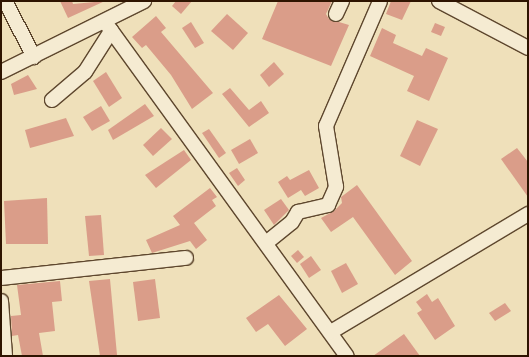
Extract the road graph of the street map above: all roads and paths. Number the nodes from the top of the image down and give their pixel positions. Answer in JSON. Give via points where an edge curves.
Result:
{"nodes":[{"id":1,"x":5,"y":1,"type":"edge"},
{"id":2,"x":144,"y":1,"type":"edge"},
{"id":3,"x":342,"y":1,"type":"edge"},
{"id":4,"x":380,"y":1,"type":"edge"},
{"id":5,"x":439,"y":1,"type":"edge"},
{"id":6,"x":336,"y":14,"type":"dead end"},
{"id":7,"x":108,"y":27,"type":"junction"},
{"id":8,"x":528,"y":48,"type":"edge"},
{"id":9,"x":34,"y":57,"type":"junction"},
{"id":10,"x":1,"y":72,"type":"edge"},
{"id":11,"x":52,"y":100,"type":"dead end"},
{"id":12,"x":528,"y":214,"type":"edge"},
{"id":13,"x":266,"y":243,"type":"junction"},
{"id":14,"x":186,"y":258,"type":"dead end"},
{"id":15,"x":1,"y":278,"type":"edge"},
{"id":16,"x":1,"y":301,"type":"edge"},
{"id":17,"x":331,"y":332,"type":"junction"},
{"id":18,"x":5,"y":356,"type":"edge"},
{"id":19,"x":347,"y":356,"type":"edge"}],
"edges":[{"from":1,"to":9,"type":"street"},
{"from":2,"to":7,"type":"street"},
{"from":3,"to":6,"type":"street"},
{"from":4,"to":13,"type":"street","via":[[326,126],[336,187],[328,205],[298,212],[292,222]]},
{"from":5,"to":8,"type":"street"},
{"from":7,"to":9,"type":"street"},
{"from":7,"to":11,"type":"street","via":[[85,72]]},
{"from":7,"to":13,"type":"street"},
{"from":9,"to":10,"type":"street"},
{"from":12,"to":17,"type":"street"},
{"from":13,"to":17,"type":"street"},
{"from":14,"to":15,"type":"street"},
{"from":16,"to":18,"type":"street"},
{"from":17,"to":19,"type":"street"}]}
